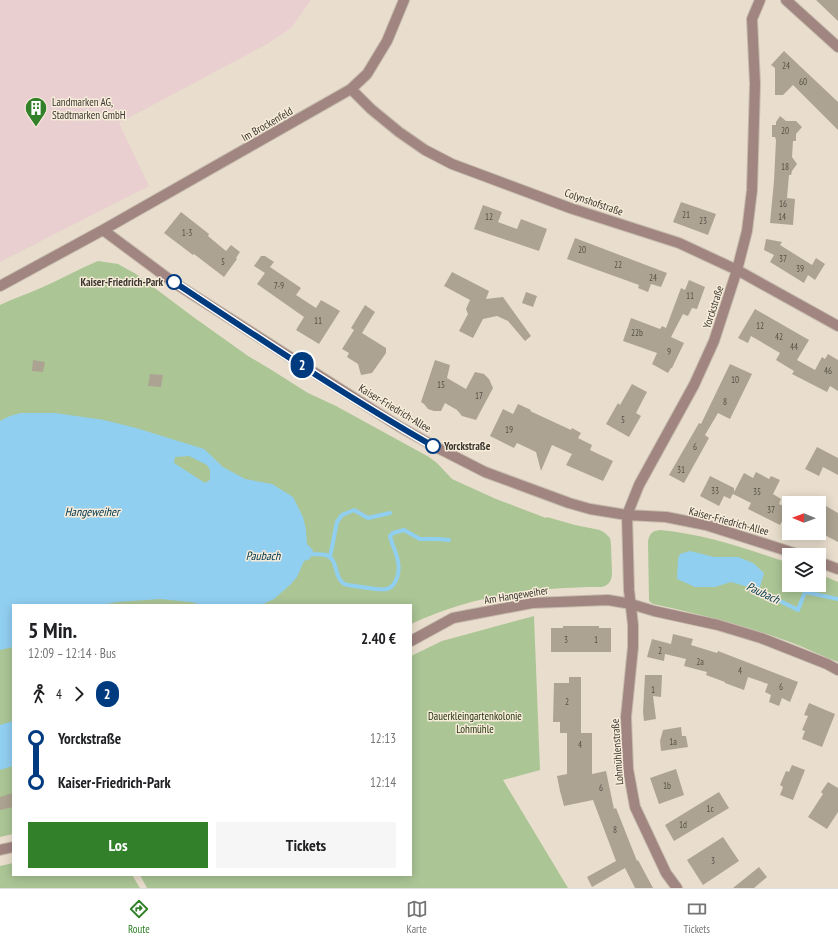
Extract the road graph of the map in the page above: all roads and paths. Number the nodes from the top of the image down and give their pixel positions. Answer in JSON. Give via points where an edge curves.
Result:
{"nodes":[{"id":1,"x":404,"y":0,"type":"edge"},
{"id":2,"x":760,"y":0,"type":"edge"},
{"id":3,"x":786,"y":0,"type":"edge"},
{"id":4,"x":838,"y":48,"type":"edge"},
{"id":5,"x":351,"y":89,"type":"junction"},
{"id":6,"x":103,"y":230,"type":"junction"},
{"id":7,"x":737,"y":270,"type":"junction"},
{"id":8,"x":0,"y":286,"type":"edge"},
{"id":9,"x":838,"y":326,"type":"edge"},
{"id":10,"x":627,"y":515,"type":"junction"},
{"id":11,"x":782,"y":549,"type":"edge"},
{"id":12,"x":826,"y":565,"type":"edge"},
{"id":13,"x":838,"y":569,"type":"edge"},
{"id":14,"x":631,"y":604,"type":"junction"},
{"id":15,"x":412,"y":640,"type":"edge"},
{"id":16,"x":838,"y":670,"type":"edge"},
{"id":17,"x":12,"y":847,"type":"edge"},
{"id":18,"x":0,"y":850,"type":"edge"},
{"id":19,"x":677,"y":888,"type":"edge"}],
"edges":[{"from":1,"to":5,"type":"street","name":"Im Brockenfeld","via":[[383,48],[367,74]]},
{"from":2,"to":7,"type":"street","name":"Yorckstraße","via":[[752,19],[755,84],[752,190],[747,231]]},
{"from":3,"to":4,"type":"street"},
{"from":5,"to":6,"type":"street","name":"Im Brockenfeld"},
{"from":5,"to":7,"type":"street","name":"Colynshofstraße","via":[[399,132],[452,164],[570,208],[679,243]]},
{"from":6,"to":8,"type":"street","name":"Im Brockenfeld"},
{"from":6,"to":10,"type":"street","name":"Kaiser-Friedrich-Allee","via":[[173,282],[400,427],[434,446],[485,472],[569,504]]},
{"from":7,"to":9,"type":"street","name":"Colynshofstraße"},
{"from":7,"to":10,"type":"street","name":"Yorckstraße","via":[[711,347],[694,385],[639,485]]},
{"from":10,"to":11,"type":"street","name":"Kaiser-Friedrich-Allee","via":[[666,517],[706,525]]},
{"from":10,"to":14,"type":"street","name":"Yorckstraße"},
{"from":12,"to":13,"type":"street"},
{"from":14,"to":15,"type":"street","name":"Am Hangeweiher","via":[[608,600],[532,603],[453,618]]},
{"from":14,"to":16,"type":"street","via":[[760,638]]},
{"from":14,"to":19,"type":"street","name":"Lohmühlenstraße","via":[[633,647],[626,717],[628,769],[635,807],[666,872]]},
{"from":17,"to":18,"type":"street"}]}
